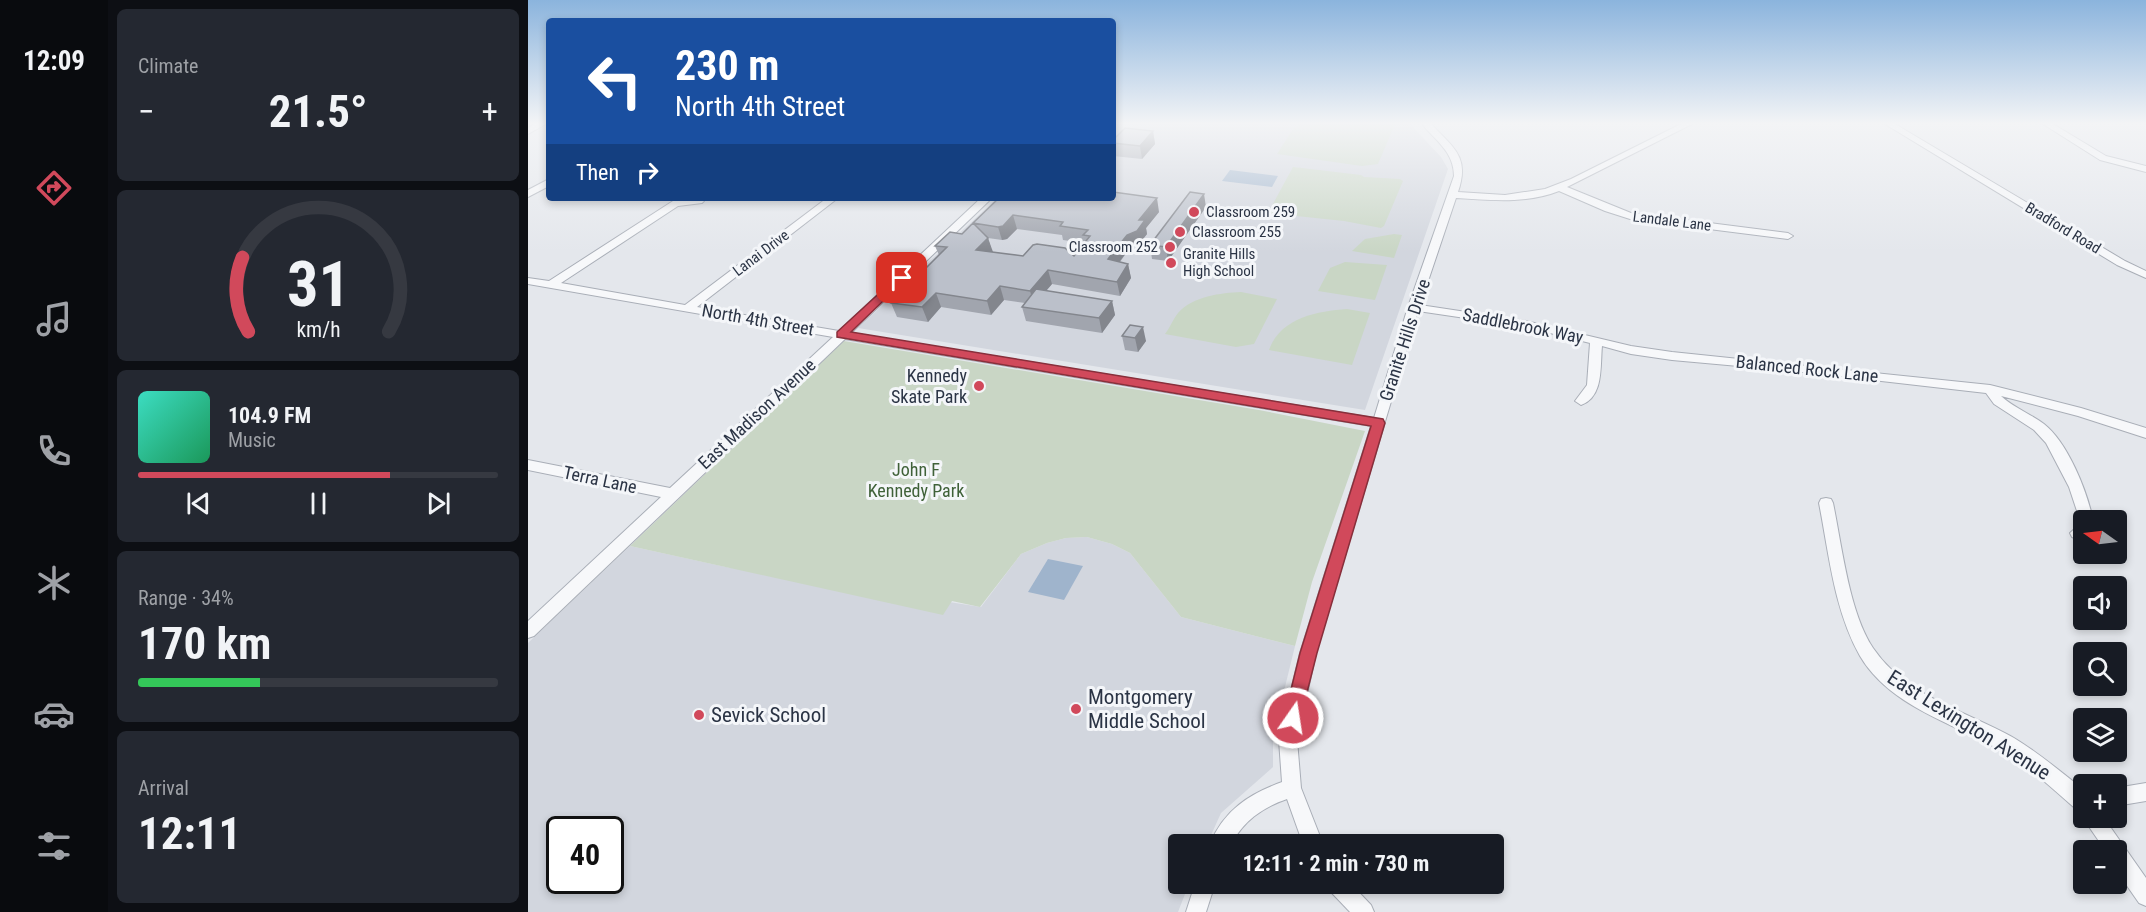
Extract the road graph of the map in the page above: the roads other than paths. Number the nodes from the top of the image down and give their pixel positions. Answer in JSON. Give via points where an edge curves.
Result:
{"nodes":[{"id":1,"x":1459,"y":167,"type":"edge"},
{"id":2,"x":1604,"y":167,"type":"edge"},
{"id":3,"x":1960,"y":167,"type":"edge"},
{"id":4,"x":546,"y":184,"type":"edge"},
{"id":5,"x":1561,"y":188,"type":"junction"},
{"id":6,"x":528,"y":194,"type":"edge"},
{"id":7,"x":1454,"y":195,"type":"junction"},
{"id":8,"x":682,"y":201,"type":"edge"},
{"id":9,"x":829,"y":201,"type":"edge"},
{"id":10,"x":984,"y":201,"type":"edge"},
{"id":11,"x":1788,"y":236,"type":"dead end"},
{"id":12,"x":2146,"y":275,"type":"edge"},
{"id":13,"x":528,"y":281,"type":"edge"},
{"id":14,"x":551,"y":285,"type":"junction"},
{"id":15,"x":1414,"y":307,"type":"junction"},
{"id":16,"x":688,"y":308,"type":"junction"},
{"id":17,"x":842,"y":334,"type":"junction"},
{"id":18,"x":1596,"y":341,"type":"junction"},
{"id":19,"x":1631,"y":350,"type":"joint"},
{"id":20,"x":1987,"y":389,"type":"junction"},
{"id":21,"x":1581,"y":401,"type":"dead end"},
{"id":22,"x":1379,"y":423,"type":"junction"},
{"id":23,"x":2146,"y":433,"type":"edge"},
{"id":24,"x":528,"y":465,"type":"edge"},
{"id":25,"x":673,"y":494,"type":"junction"},
{"id":26,"x":1826,"y":503,"type":"dead end"},
{"id":27,"x":2082,"y":510,"type":"edge"},
{"id":28,"x":528,"y":631,"type":"edge"},
{"id":29,"x":1292,"y":788,"type":"junction"},
{"id":30,"x":2146,"y":792,"type":"edge"},
{"id":31,"x":2073,"y":794,"type":"edge"},
{"id":32,"x":2127,"y":795,"type":"edge"},
{"id":33,"x":1227,"y":834,"type":"edge"},
{"id":34,"x":1308,"y":834,"type":"edge"},
{"id":35,"x":2127,"y":868,"type":"edge"},
{"id":36,"x":1202,"y":894,"type":"edge"},
{"id":37,"x":1347,"y":894,"type":"edge"},
{"id":38,"x":2146,"y":896,"type":"edge"},
{"id":39,"x":1196,"y":912,"type":"edge"},
{"id":40,"x":1364,"y":912,"type":"edge"}],
"edges":[{"from":1,"to":7,"type":"street","name":"Granite Hills Drive"},
{"from":2,"to":5,"type":"street"},
{"from":3,"to":12,"type":"street","name":"Bradford Road"},
{"from":4,"to":6,"type":"street"},
{"from":5,"to":7,"type":"street","via":[[1514,198]]},
{"from":5,"to":11,"type":"street","name":"Landale Lane","via":[[1630,216]]},
{"from":7,"to":15,"type":"street","name":"Granite Hills Drive"},
{"from":8,"to":14,"type":"street"},
{"from":9,"to":16,"type":"street","name":"Lanai Drive"},
{"from":10,"to":17,"type":"street","name":"East Madison Avenue"},
{"from":13,"to":14,"type":"street","name":"North 4th Street"},
{"from":14,"to":16,"type":"street","name":"North 4th Street"},
{"from":15,"to":18,"type":"street","name":"Saddlebrook Way","via":[[1526,324]]},
{"from":15,"to":22,"type":"street","name":"Granite Hills Drive"},
{"from":16,"to":17,"type":"street","name":"North 4th Street"},
{"from":17,"to":22,"type":"street","name":"North 4th Street"},
{"from":17,"to":25,"type":"street","name":"East Madison Avenue"},
{"from":18,"to":19,"type":"street","name":"Saddlebrook Way"},
{"from":18,"to":21,"type":"street","via":[[1593,386]]},
{"from":19,"to":20,"type":"street","name":"Balanced Rock Lane"},
{"from":20,"to":23,"type":"street","name":"Balanced Rock Lane","via":[[2082,412]]},
{"from":20,"to":27,"type":"street","via":[[2031,420],[2050,439],[2082,502]]},
{"from":22,"to":29,"type":"street","name":"Granite Hills Drive","via":[[1306,664],[1288,740]]},
{"from":24,"to":25,"type":"street","name":"Terra Lane"},
{"from":25,"to":28,"type":"street","name":"East Madison Avenue"},
{"from":26,"to":31,"type":"street","name":"East Lexington Avenue","via":[[1854,624],[1867,654],[1887,677],[1939,711],[2033,760]]},
{"from":29,"to":33,"type":"street","via":[[1255,801]]},
{"from":29,"to":34,"type":"street","name":"Granite Hills Drive"},
{"from":30,"to":32,"type":"street"},
{"from":35,"to":38,"type":"street"},
{"from":36,"to":39,"type":"street"},
{"from":37,"to":40,"type":"street"}]}
